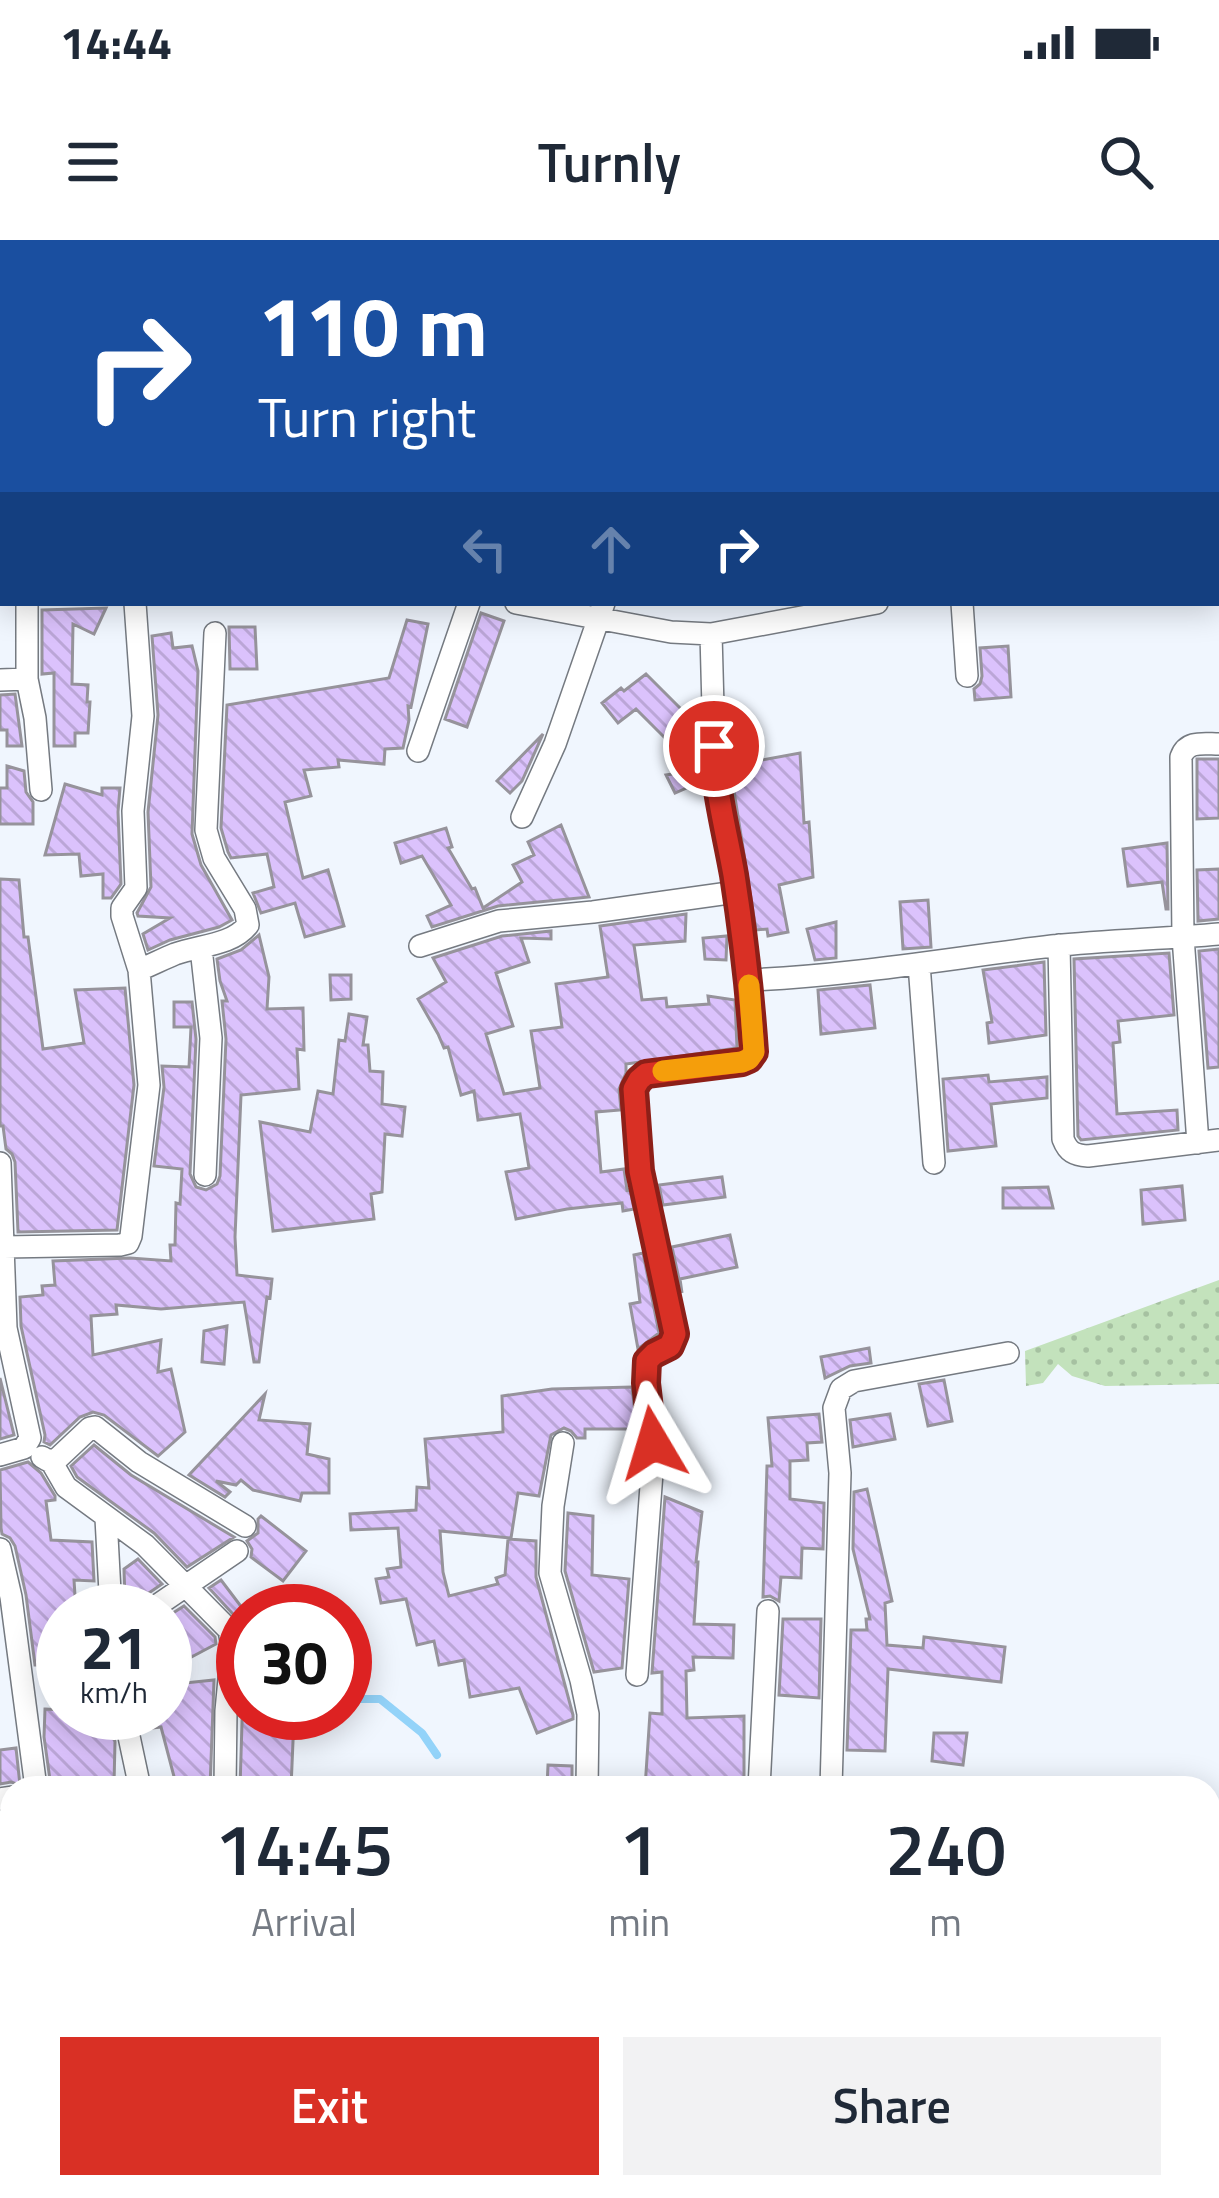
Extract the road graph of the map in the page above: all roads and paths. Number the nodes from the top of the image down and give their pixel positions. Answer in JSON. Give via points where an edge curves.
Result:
{"nodes":[{"id":1,"x":27,"y":606,"type":"edge"},
{"id":2,"x":135,"y":606,"type":"edge"},
{"id":3,"x":468,"y":606,"type":"edge"},
{"id":4,"x":529,"y":606,"type":"edge"},
{"id":5,"x":862,"y":606,"type":"edge"},
{"id":6,"x":962,"y":606,"type":"edge"},
{"id":7,"x":601,"y":611,"type":"edge"},
{"id":8,"x":215,"y":633,"type":"dead end"},
{"id":9,"x":711,"y":634,"type":"junction"},
{"id":10,"x":967,"y":676,"type":"dead end"},
{"id":11,"x":27,"y":679,"type":"junction"},
{"id":12,"x":0,"y":680,"type":"edge"},
{"id":13,"x":1219,"y":743,"type":"edge"},
{"id":14,"x":418,"y":751,"type":"dead end"},
{"id":15,"x":40,"y":790,"type":"dead end"},
{"id":16,"x":523,"y":817,"type":"dead end"},
{"id":17,"x":736,"y":892,"type":"junction"},
{"id":18,"x":1219,"y":934,"type":"edge"},
{"id":19,"x":1183,"y":937,"type":"junction"},
{"id":20,"x":1059,"y":945,"type":"junction"},
{"id":21,"x":420,"y":946,"type":"dead end"},
{"id":22,"x":201,"y":948,"type":"junction"},
{"id":23,"x":919,"y":964,"type":"junction"},
{"id":24,"x":139,"y":970,"type":"junction"},
{"id":25,"x":748,"y":980,"type":"junction"},
{"id":26,"x":1209,"y":1142,"type":"edge"},
{"id":27,"x":0,"y":1163,"type":"edge"},
{"id":28,"x":934,"y":1163,"type":"dead end"},
{"id":29,"x":205,"y":1175,"type":"dead end"},
{"id":30,"x":4,"y":1246,"type":"junction"},
{"id":31,"x":3,"y":1277,"type":"edge"},
{"id":32,"x":1008,"y":1353,"type":"dead end"},
{"id":33,"x":562,"y":1443,"type":"dead end"},
{"id":34,"x":28,"y":1444,"type":"junction"},
{"id":35,"x":0,"y":1455,"type":"edge"},
{"id":36,"x":51,"y":1461,"type":"junction"},
{"id":37,"x":106,"y":1518,"type":"junction"},
{"id":38,"x":245,"y":1526,"type":"dead end"},
{"id":39,"x":0,"y":1549,"type":"edge"},
{"id":40,"x":237,"y":1552,"type":"dead end"},
{"id":41,"x":109,"y":1584,"type":"edge"},
{"id":42,"x":185,"y":1584,"type":"edge"},
{"id":43,"x":192,"y":1584,"type":"edge"},
{"id":44,"x":192,"y":1591,"type":"edge"},
{"id":45,"x":768,"y":1611,"type":"dead end"},
{"id":46,"x":637,"y":1675,"type":"dead end"},
{"id":47,"x":130,"y":1740,"type":"edge"},
{"id":48,"x":34,"y":1776,"type":"edge"},
{"id":49,"x":137,"y":1776,"type":"edge"},
{"id":50,"x":225,"y":1776,"type":"edge"},
{"id":51,"x":586,"y":1776,"type":"edge"},
{"id":52,"x":760,"y":1776,"type":"edge"},
{"id":53,"x":831,"y":1776,"type":"edge"}],
"edges":[{"from":1,"to":11,"type":"street"},
{"from":2,"to":24,"type":"street","via":[[143,706],[136,888],[122,908]]},
{"from":3,"to":14,"type":"street"},
{"from":4,"to":7,"type":"street"},
{"from":5,"to":9,"type":"street"},
{"from":6,"to":10,"type":"street"},
{"from":7,"to":9,"type":"street","via":[[671,632]]},
{"from":7,"to":16,"type":"street"},
{"from":8,"to":22,"type":"street","via":[[206,830],[248,925]]},
{"from":9,"to":17,"type":"street","via":[[715,782]]},
{"from":11,"to":12,"type":"street"},
{"from":11,"to":15,"type":"street"},
{"from":13,"to":19,"type":"street","via":[[1190,745],[1181,757]]},
{"from":17,"to":21,"type":"street","via":[[499,921]]},
{"from":17,"to":25,"type":"street"},
{"from":18,"to":19,"type":"street"},
{"from":19,"to":20,"type":"street"},
{"from":19,"to":26,"type":"street"},
{"from":20,"to":23,"type":"street"},
{"from":20,"to":26,"type":"street","via":[[1067,1150],[1088,1156]]},
{"from":22,"to":24,"type":"street"},
{"from":22,"to":29,"type":"street","via":[[211,1038]]},
{"from":23,"to":25,"type":"street"},
{"from":23,"to":28,"type":"street"},
{"from":24,"to":30,"type":"street","via":[[149,1085],[128,1243]]},
{"from":25,"to":46,"type":"street","via":[[749,1059],[646,1074],[634,1089],[640,1171],[675,1334],[647,1361],[653,1460]]},
{"from":27,"to":30,"type":"street"},
{"from":30,"to":31,"type":"street"},
{"from":31,"to":34,"type":"street"},
{"from":32,"to":53,"type":"street","via":[[854,1381],[836,1397]]},
{"from":33,"to":51,"type":"street","via":[[550,1573],[588,1714]]},
{"from":34,"to":35,"type":"street"},
{"from":34,"to":36,"type":"street"},
{"from":36,"to":37,"type":"street","via":[[66,1487]]},
{"from":36,"to":38,"type":"street","via":[[95,1427]]},
{"from":37,"to":41,"type":"street"},
{"from":37,"to":42,"type":"street"},
{"from":39,"to":48,"type":"street"},
{"from":40,"to":43,"type":"street"},
{"from":44,"to":50,"type":"street","via":[[232,1639]]},
{"from":45,"to":52,"type":"street"},
{"from":47,"to":49,"type":"street"}]}
